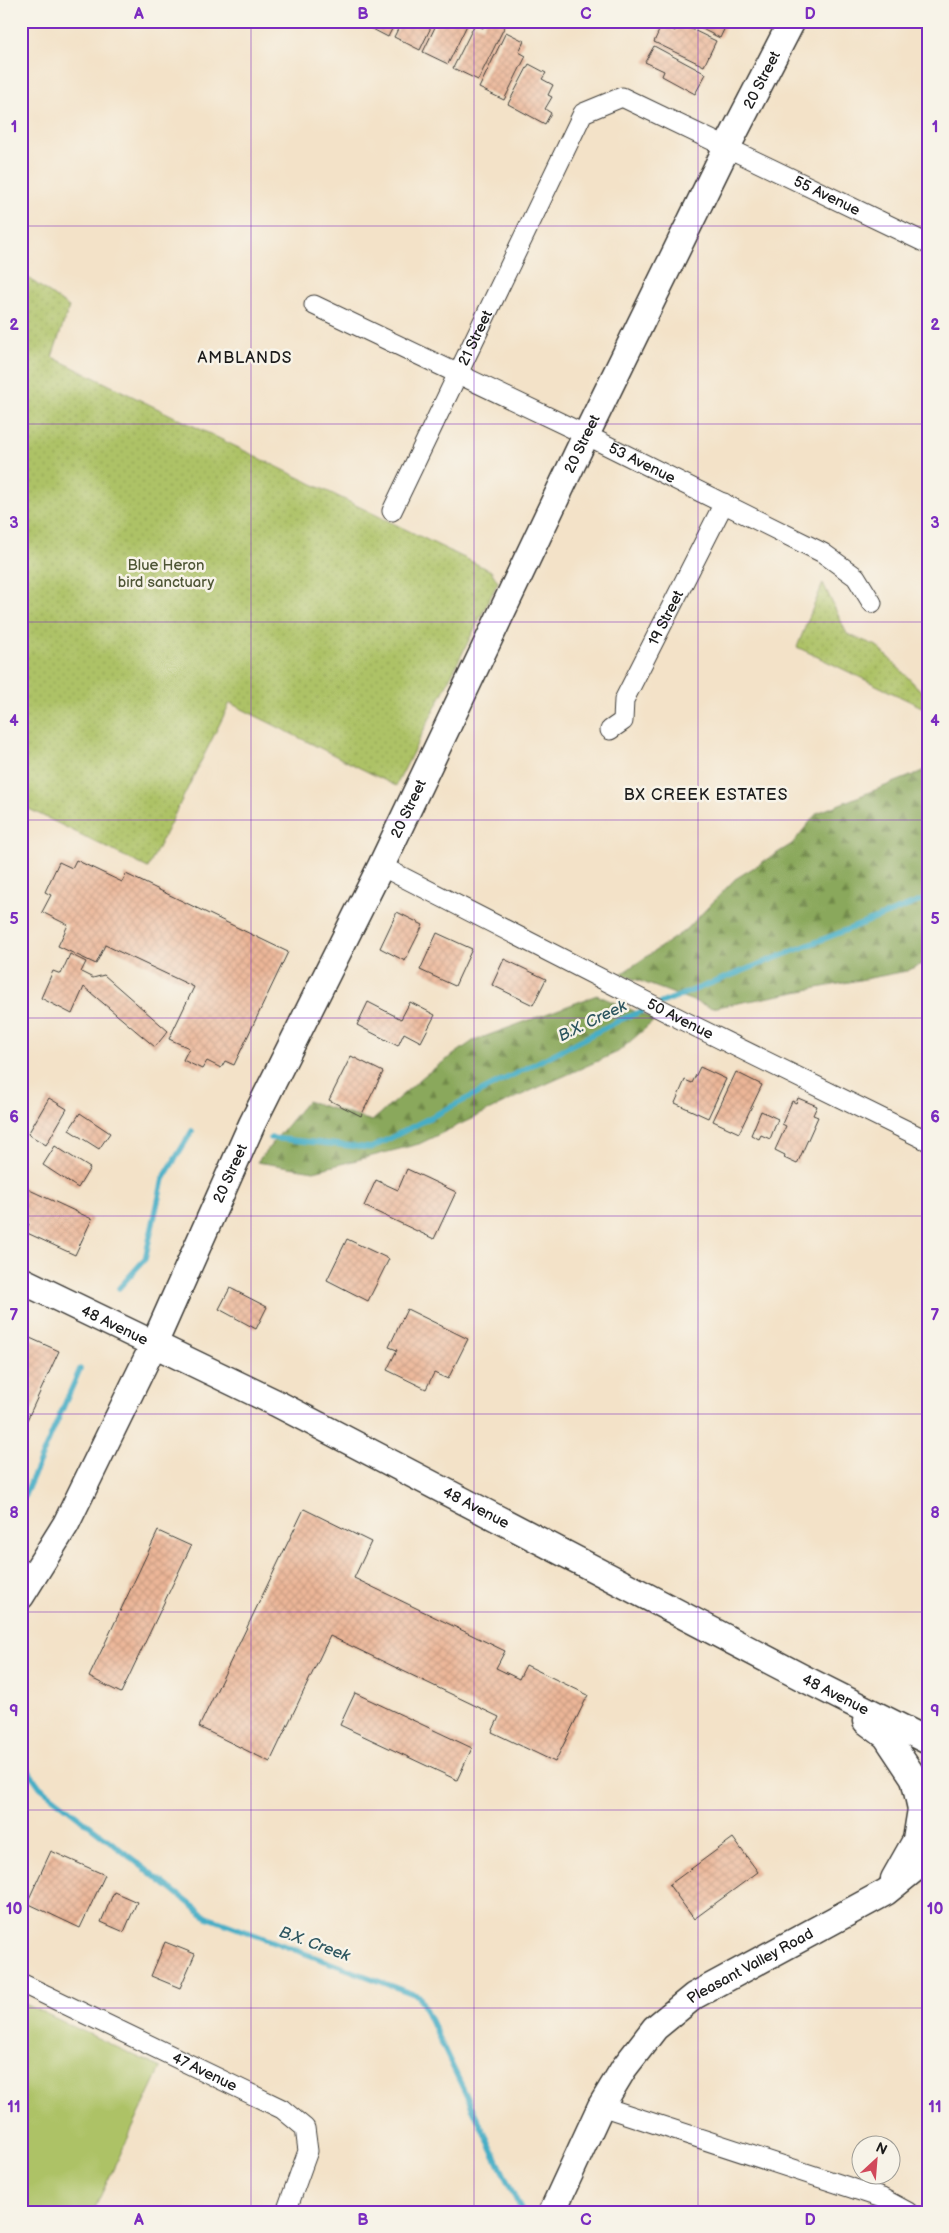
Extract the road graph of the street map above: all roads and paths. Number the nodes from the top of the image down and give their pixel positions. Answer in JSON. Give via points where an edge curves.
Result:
{"nodes":[{"id":1,"x":792,"y":21,"type":"edge"},
{"id":2,"x":727,"y":147,"type":"junction"},
{"id":3,"x":559,"y":165,"type":"joint"},
{"id":4,"x":928,"y":244,"type":"edge"},
{"id":5,"x":314,"y":305,"type":"dead end"},
{"id":6,"x":458,"y":374,"type":"junction"},
{"id":7,"x":586,"y":435,"type":"junction"},
{"id":8,"x":724,"y":503,"type":"junction"},
{"id":9,"x":392,"y":511,"type":"dead end"},
{"id":10,"x":872,"y":603,"type":"dead end"},
{"id":11,"x":610,"y":730,"type":"dead end"},
{"id":12,"x":382,"y":866,"type":"junction"},
{"id":13,"x":928,"y":1141,"type":"edge"},
{"id":14,"x":21,"y":1280,"type":"edge"},
{"id":15,"x":154,"y":1344,"type":"junction"},
{"id":16,"x":21,"y":1596,"type":"edge"},
{"id":17,"x":803,"y":1678,"type":"junction"},
{"id":18,"x":928,"y":1741,"type":"edge"},
{"id":19,"x":928,"y":1858,"type":"edge"},
{"id":20,"x":928,"y":1874,"type":"edge"},
{"id":21,"x":886,"y":1892,"type":"junction"},
{"id":22,"x":21,"y":1983,"type":"edge"},
{"id":23,"x":601,"y":2106,"type":"junction"},
{"id":24,"x":286,"y":2212,"type":"edge"},
{"id":25,"x":552,"y":2212,"type":"edge"},
{"id":26,"x":908,"y":2212,"type":"edge"}],
"edges":[{"from":1,"to":2,"type":"street","name":"20 Street"},
{"from":2,"to":3,"type":"street","name":"55 Avenue","via":[[622,97],[583,113]]},
{"from":2,"to":4,"type":"street","name":"55 Avenue"},
{"from":2,"to":7,"type":"street","name":"20 Street"},
{"from":3,"to":6,"type":"street","name":"21 Street"},
{"from":5,"to":6,"type":"street","name":"53 Avenue"},
{"from":6,"to":7,"type":"street","name":"53 Avenue"},
{"from":6,"to":9,"type":"street","name":"21 Street"},
{"from":7,"to":8,"type":"street","name":"53 Avenue"},
{"from":7,"to":12,"type":"street","name":"20 Street"},
{"from":8,"to":10,"type":"street","name":"53 Avenue","via":[[822,553],[856,577]]},
{"from":8,"to":11,"type":"street","name":"19 Street","via":[[624,700],[623,721]]},
{"from":12,"to":13,"type":"street","name":"50 Avenue","via":[[668,1013]]},
{"from":12,"to":15,"type":"street","name":"20 Street","via":[[252,1124]]},
{"from":14,"to":15,"type":"street","name":"48 Avenue"},
{"from":15,"to":16,"type":"street","name":"20 Street","via":[[66,1524]]},
{"from":15,"to":17,"type":"street","name":"48 Avenue","via":[[276,1403]]},
{"from":17,"to":18,"type":"street","name":"48 Avenue"},
{"from":17,"to":21,"type":"street","via":[[886,1736],[914,1778],[921,1809],[916,1840]]},
{"from":19,"to":21,"type":"street","name":"Pleasant Valley Road"},
{"from":20,"to":21,"type":"street"},
{"from":21,"to":23,"type":"street","name":"Pleasant Valley Road","via":[[694,1996],[655,2028],[624,2068]]},
{"from":22,"to":24,"type":"street","name":"47 Avenue","via":[[282,2109],[305,2128],[308,2150]]},
{"from":23,"to":25,"type":"street","name":"Pleasant Valley Road"},
{"from":23,"to":26,"type":"street","via":[[882,2198]]}]}
